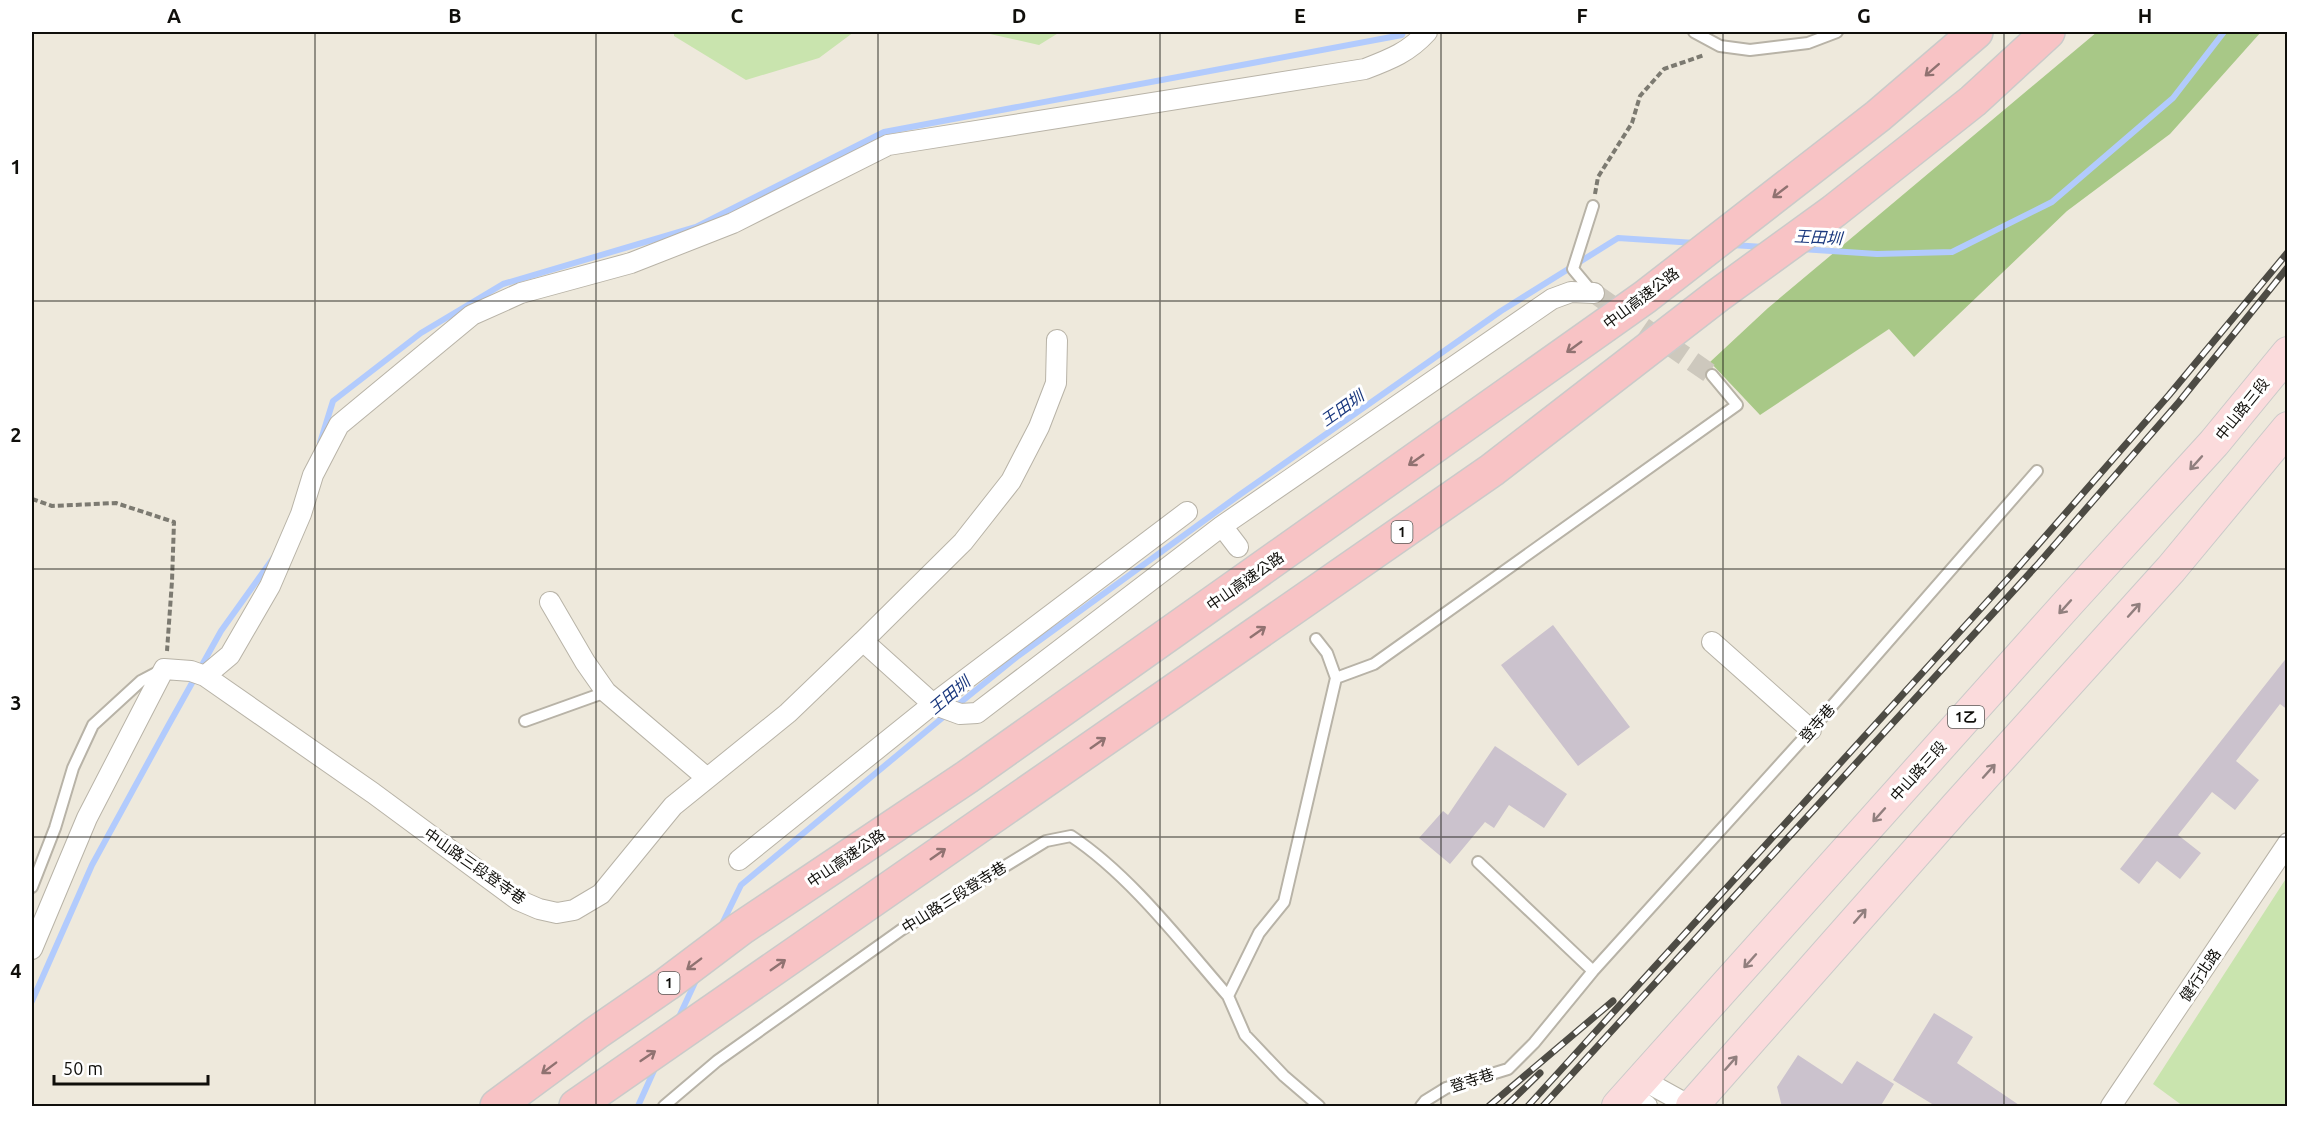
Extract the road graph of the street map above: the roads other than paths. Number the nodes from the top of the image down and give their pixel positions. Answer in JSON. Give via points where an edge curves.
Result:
{"nodes":[{"id":1,"x":1427,"y":32,"type":"edge"},
{"id":2,"x":1694,"y":32,"type":"edge"},
{"id":3,"x":1837,"y":32,"type":"edge"},
{"id":4,"x":1976,"y":32,"type":"edge"},
{"id":5,"x":2048,"y":32,"type":"edge"},
{"id":6,"x":1593,"y":206,"type":"road end"},
{"id":7,"x":1594,"y":293,"type":"joint"},
{"id":8,"x":1057,"y":340,"type":"dead end"},
{"id":9,"x":2288,"y":353,"type":"edge"},
{"id":10,"x":1712,"y":375,"type":"tunnel mouth"},
{"id":11,"x":2288,"y":428,"type":"edge"},
{"id":12,"x":2037,"y":471,"type":"dead end"},
{"id":13,"x":1187,"y":512,"type":"dead end"},
{"id":14,"x":1222,"y":526,"type":"junction"},
{"id":15,"x":1238,"y":547,"type":"dead end"},
{"id":16,"x":550,"y":602,"type":"dead end"},
{"id":17,"x":1316,"y":639,"type":"dead end"},
{"id":18,"x":863,"y":640,"type":"junction"},
{"id":19,"x":1712,"y":642,"type":"dead end"},
{"id":20,"x":164,"y":669,"type":"junction"},
{"id":21,"x":198,"y":674,"type":"junction"},
{"id":22,"x":1336,"y":678,"type":"junction"},
{"id":23,"x":606,"y":692,"type":"junction"},
{"id":24,"x":933,"y":704,"type":"junction"},
{"id":25,"x":525,"y":721,"type":"dead end"},
{"id":26,"x":1811,"y":730,"type":"junction"},
{"id":27,"x":707,"y":778,"type":"junction"},
{"id":28,"x":2288,"y":843,"type":"edge"},
{"id":29,"x":739,"y":860,"type":"dead end"},
{"id":30,"x":1478,"y":862,"type":"dead end"},
{"id":31,"x":32,"y":887,"type":"edge"},
{"id":32,"x":32,"y":949,"type":"edge"},
{"id":33,"x":1593,"y":971,"type":"junction"},
{"id":34,"x":1228,"y":996,"type":"junction"},
{"id":35,"x":588,"y":1097,"type":"edge"},
{"id":36,"x":1635,"y":1097,"type":"edge"},
{"id":37,"x":497,"y":1107,"type":"edge"},
{"id":38,"x":664,"y":1107,"type":"edge"},
{"id":39,"x":1319,"y":1107,"type":"edge"},
{"id":40,"x":1421,"y":1107,"type":"edge"},
{"id":41,"x":1691,"y":1107,"type":"edge"},
{"id":42,"x":2110,"y":1107,"type":"edge"}],
"edges":[{"from":1,"to":21,"type":"street","via":[[1414,46],[1365,69],[888,145],[733,222],[631,263],[521,293],[472,315],[339,425],[313,475],[302,514],[270,586],[230,655]]},
{"from":2,"to":3,"type":"lane","via":[[1720,46],[1750,50],[1808,43]]},
{"from":4,"to":37,"type":"highway","name":"中山高速公路","number":"1","one_way":true,"via":[[1878,116],[1645,297],[976,770],[740,929]]},
{"from":35,"to":5,"type":"highway","number":"1","one_way":true,"via":[[1492,470],[1834,211],[1973,101]]},
{"from":6,"to":7,"type":"lane","via":[[1573,269]]},
{"from":7,"to":14,"type":"street","via":[[1571,292],[1552,299]]},
{"from":8,"to":18,"type":"street","name":"中山路三段登寺巷","via":[[1056,383],[1011,481],[963,542]]},
{"from":9,"to":36,"type":"main road","name":"中山路三段","number":"1乙","one_way":true,"via":[[2214,443],[2069,602]]},
{"from":10,"to":22,"type":"lane","via":[[1737,405],[1374,664]]},
{"from":41,"to":11,"type":"main road","one_way":true,"via":[[2171,569]]},
{"from":12,"to":26,"type":"lane","name":"登寺巷"},
{"from":13,"to":24,"type":"street"},
{"from":14,"to":15,"type":"street"},
{"from":14,"to":24,"type":"street","via":[[977,713],[960,714]]},
{"from":16,"to":23,"type":"street"},
{"from":17,"to":22,"type":"lane","via":[[1327,653]]},
{"from":18,"to":24,"type":"street"},
{"from":18,"to":27,"type":"street","name":"中山路三段登寺巷","via":[[788,713]]},
{"from":19,"to":26,"type":"street"},
{"from":20,"to":21,"type":"street"},
{"from":20,"to":31,"type":"lane","via":[[141,681],[93,725],[73,768]]},
{"from":20,"to":32,"type":"street","via":[[87,818]]},
{"from":21,"to":27,"type":"street","name":"中山路三段登寺巷","via":[[373,793],[519,900],[557,913],[574,910],[601,894],[674,806]]},
{"from":22,"to":34,"type":"lane","via":[[1284,902],[1259,933]]},
{"from":23,"to":25,"type":"lane"},
{"from":23,"to":27,"type":"street"},
{"from":24,"to":29,"type":"street"},
{"from":26,"to":33,"type":"lane","name":"登寺巷"},
{"from":28,"to":42,"type":"street","name":"健行北路"},
{"from":30,"to":33,"type":"lane"},
{"from":33,"to":40,"type":"lane","name":"登寺巷","via":[[1508,1069],[1446,1088]]},
{"from":34,"to":38,"type":"lane","name":"中山路三段登寺巷","via":[[1164,922],[1096,853],[1071,836],[1046,841],[901,930],[717,1061]]},
{"from":34,"to":39,"type":"lane","name":"中山路三段登寺巷","via":[[1245,1035]]},
{"from":36,"to":41,"type":"street"}]}
